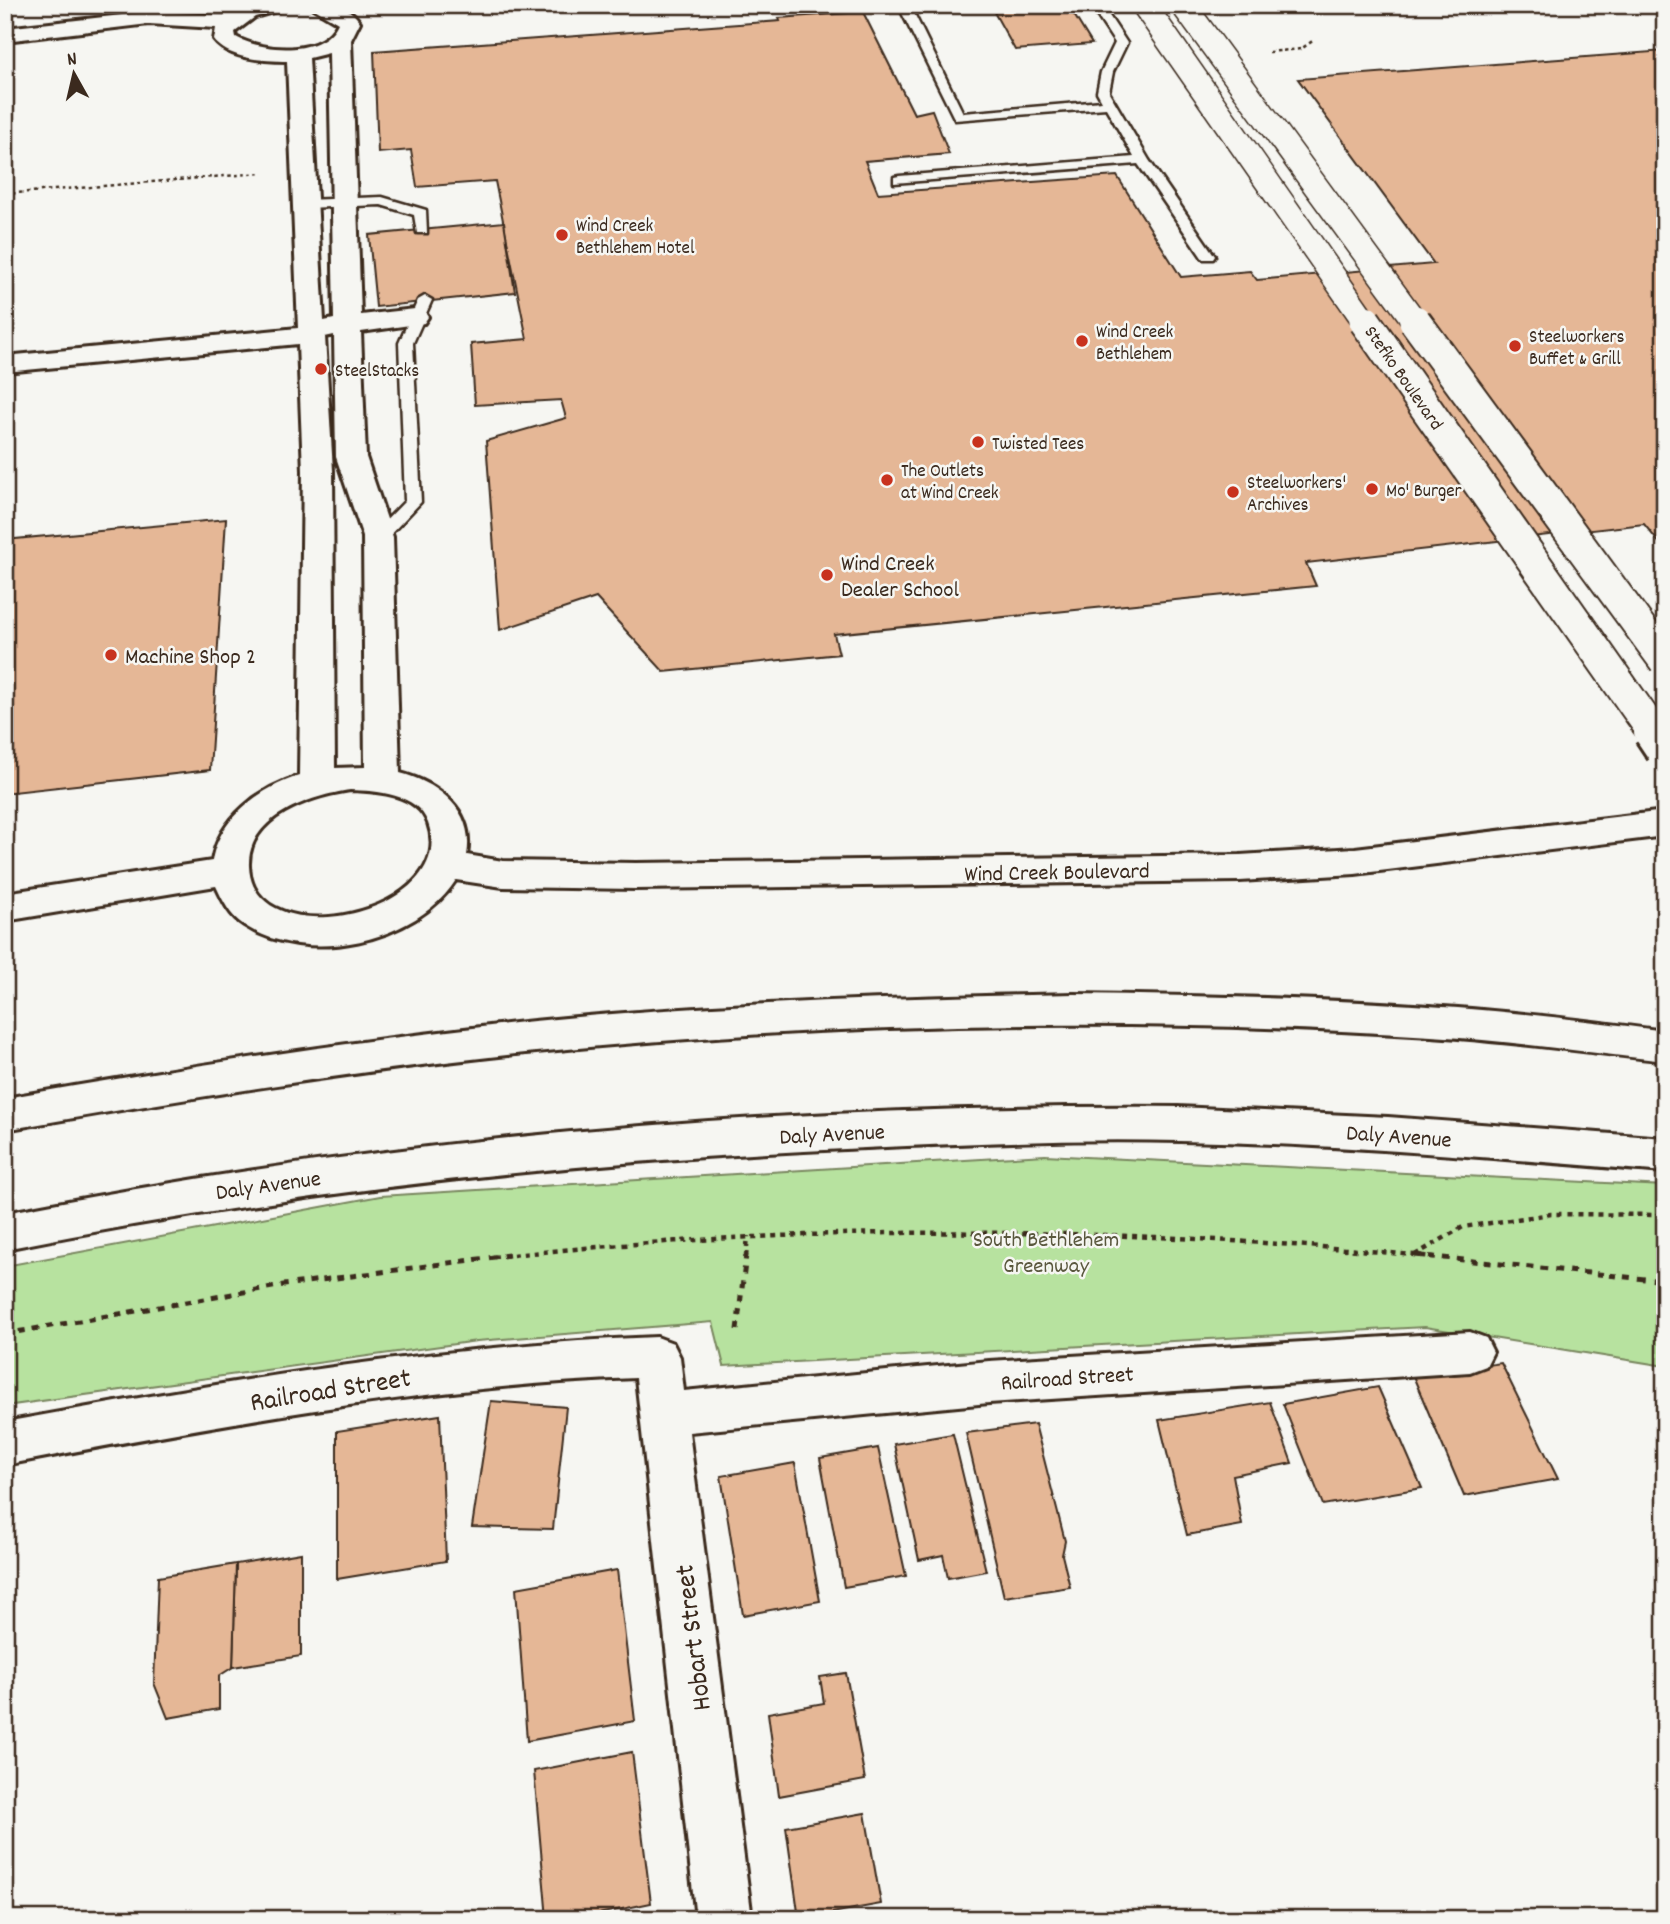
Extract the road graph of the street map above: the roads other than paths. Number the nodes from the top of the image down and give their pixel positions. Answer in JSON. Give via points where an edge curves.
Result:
{"nodes":[{"id":1,"x":276,"y":5,"type":"edge"},
{"id":2,"x":318,"y":5,"type":"edge"},
{"id":3,"x":361,"y":5,"type":"edge"},
{"id":4,"x":904,"y":5,"type":"edge"},
{"id":5,"x":1096,"y":5,"type":"edge"},
{"id":6,"x":1144,"y":5,"type":"edge"},
{"id":7,"x":1183,"y":5,"type":"edge"},
{"id":8,"x":232,"y":22,"type":"junction"},
{"id":9,"x":340,"y":25,"type":"junction"},
{"id":10,"x":5,"y":36,"type":"edge"},
{"id":11,"x":298,"y":53,"type":"junction"},
{"id":12,"x":1110,"y":104,"type":"junction"},
{"id":13,"x":1142,"y":160,"type":"junction"},
{"id":14,"x":899,"y":180,"type":"dead end"},
{"id":15,"x":345,"y":200,"type":"junction"},
{"id":16,"x":305,"y":204,"type":"junction"},
{"id":17,"x":422,"y":230,"type":"dead end"},
{"id":18,"x":1208,"y":256,"type":"dead end"},
{"id":19,"x":420,"y":309,"type":"joint"},
{"id":20,"x":347,"y":325,"type":"junction"},
{"id":21,"x":311,"y":333,"type":"junction"},
{"id":22,"x":5,"y":364,"type":"edge"},
{"id":23,"x":377,"y":537,"type":"junction"},
{"id":24,"x":1665,"y":661,"type":"edge"},
{"id":25,"x":1665,"y":749,"type":"edge"},
{"id":26,"x":383,"y":779,"type":"junction"},
{"id":27,"x":317,"y":783,"type":"junction"},
{"id":28,"x":1665,"y":823,"type":"edge"},
{"id":29,"x":446,"y":865,"type":"junction"},
{"id":30,"x":229,"y":871,"type":"junction"},
{"id":31,"x":5,"y":908,"type":"edge"},
{"id":32,"x":1653,"y":1040,"type":"edge"},
{"id":33,"x":5,"y":1114,"type":"edge"},
{"id":34,"x":1665,"y":1155,"type":"edge"},
{"id":35,"x":5,"y":1231,"type":"edge"},
{"id":36,"x":1470,"y":1352,"type":"dead end"},
{"id":37,"x":657,"y":1357,"type":"joint"},
{"id":38,"x":664,"y":1414,"type":"junction"},
{"id":39,"x":5,"y":1444,"type":"edge"},
{"id":40,"x":724,"y":1919,"type":"edge"}],
"edges":[{"from":1,"to":8,"type":"main road"},
{"from":2,"to":9,"type":"main road"},
{"from":3,"to":9,"type":"main road"},
{"from":4,"to":12,"type":"lane","via":[[959,117]]},
{"from":5,"to":12,"type":"lane","via":[[1121,43],[1103,92]]},
{"from":6,"to":25,"type":"main road","name":"Stefko Boulevard","bridge":true},
{"from":7,"to":24,"type":"main road","name":"Stefko Boulevard","bridge":true},
{"from":8,"to":10,"type":"main road","via":[[149,18]]},
{"from":8,"to":11,"type":"main road","via":[[224,32],[233,47],[266,55]]},
{"from":9,"to":11,"type":"main road","via":[[327,46]]},
{"from":9,"to":15,"type":"main road"},
{"from":11,"to":16,"type":"main road"},
{"from":12,"to":13,"type":"lane"},
{"from":13,"to":14,"type":"lane"},
{"from":13,"to":18,"type":"lane"},
{"from":15,"to":16,"type":"lane"},
{"from":15,"to":17,"type":"lane","via":[[382,201],[421,213]]},
{"from":15,"to":20,"type":"main road"},
{"from":16,"to":21,"type":"main road"},
{"from":19,"to":20,"type":"main road"},
{"from":19,"to":23,"type":"lane","via":[[407,343],[413,502]]},
{"from":20,"to":21,"type":"main road"},
{"from":20,"to":23,"type":"main road","via":[[351,457]]},
{"from":21,"to":22,"type":"main road"},
{"from":21,"to":27,"type":"main road","via":[[318,471]]},
{"from":23,"to":26,"type":"main road"},
{"from":26,"to":27,"type":"main road"},
{"from":26,"to":29,"type":"main road","via":[[411,787],[433,801],[447,820],[452,842]]},
{"from":27,"to":30,"type":"main road","via":[[263,809],[232,849]]},
{"from":28,"to":29,"type":"main road","name":"Wind Creek Boulevard","via":[[1355,861],[1240,868],[636,876],[503,874]]},
{"from":29,"to":30,"type":"main road","via":[[431,888],[407,907],[343,930],[309,931],[278,925],[253,912],[236,893]]},
{"from":30,"to":31,"type":"main road"},
{"from":32,"to":33,"type":"main road","via":[[1434,1021],[1229,1012],[1012,1010],[801,1017],[383,1054]]},
{"from":34,"to":35,"type":"main road","name":"Daly Avenue","via":[[1218,1125],[1017,1125],[798,1134],[528,1154],[274,1182],[153,1200]]},
{"from":36,"to":38,"type":"main road","name":"Railroad Street","via":[[989,1382]]},
{"from":37,"to":38,"type":"main road","name":"Hobart Street"},
{"from":37,"to":39,"type":"main road","name":"Railroad Street","via":[[515,1363],[419,1374]]},
{"from":38,"to":40,"type":"main road","name":"Hobart Street"}]}
